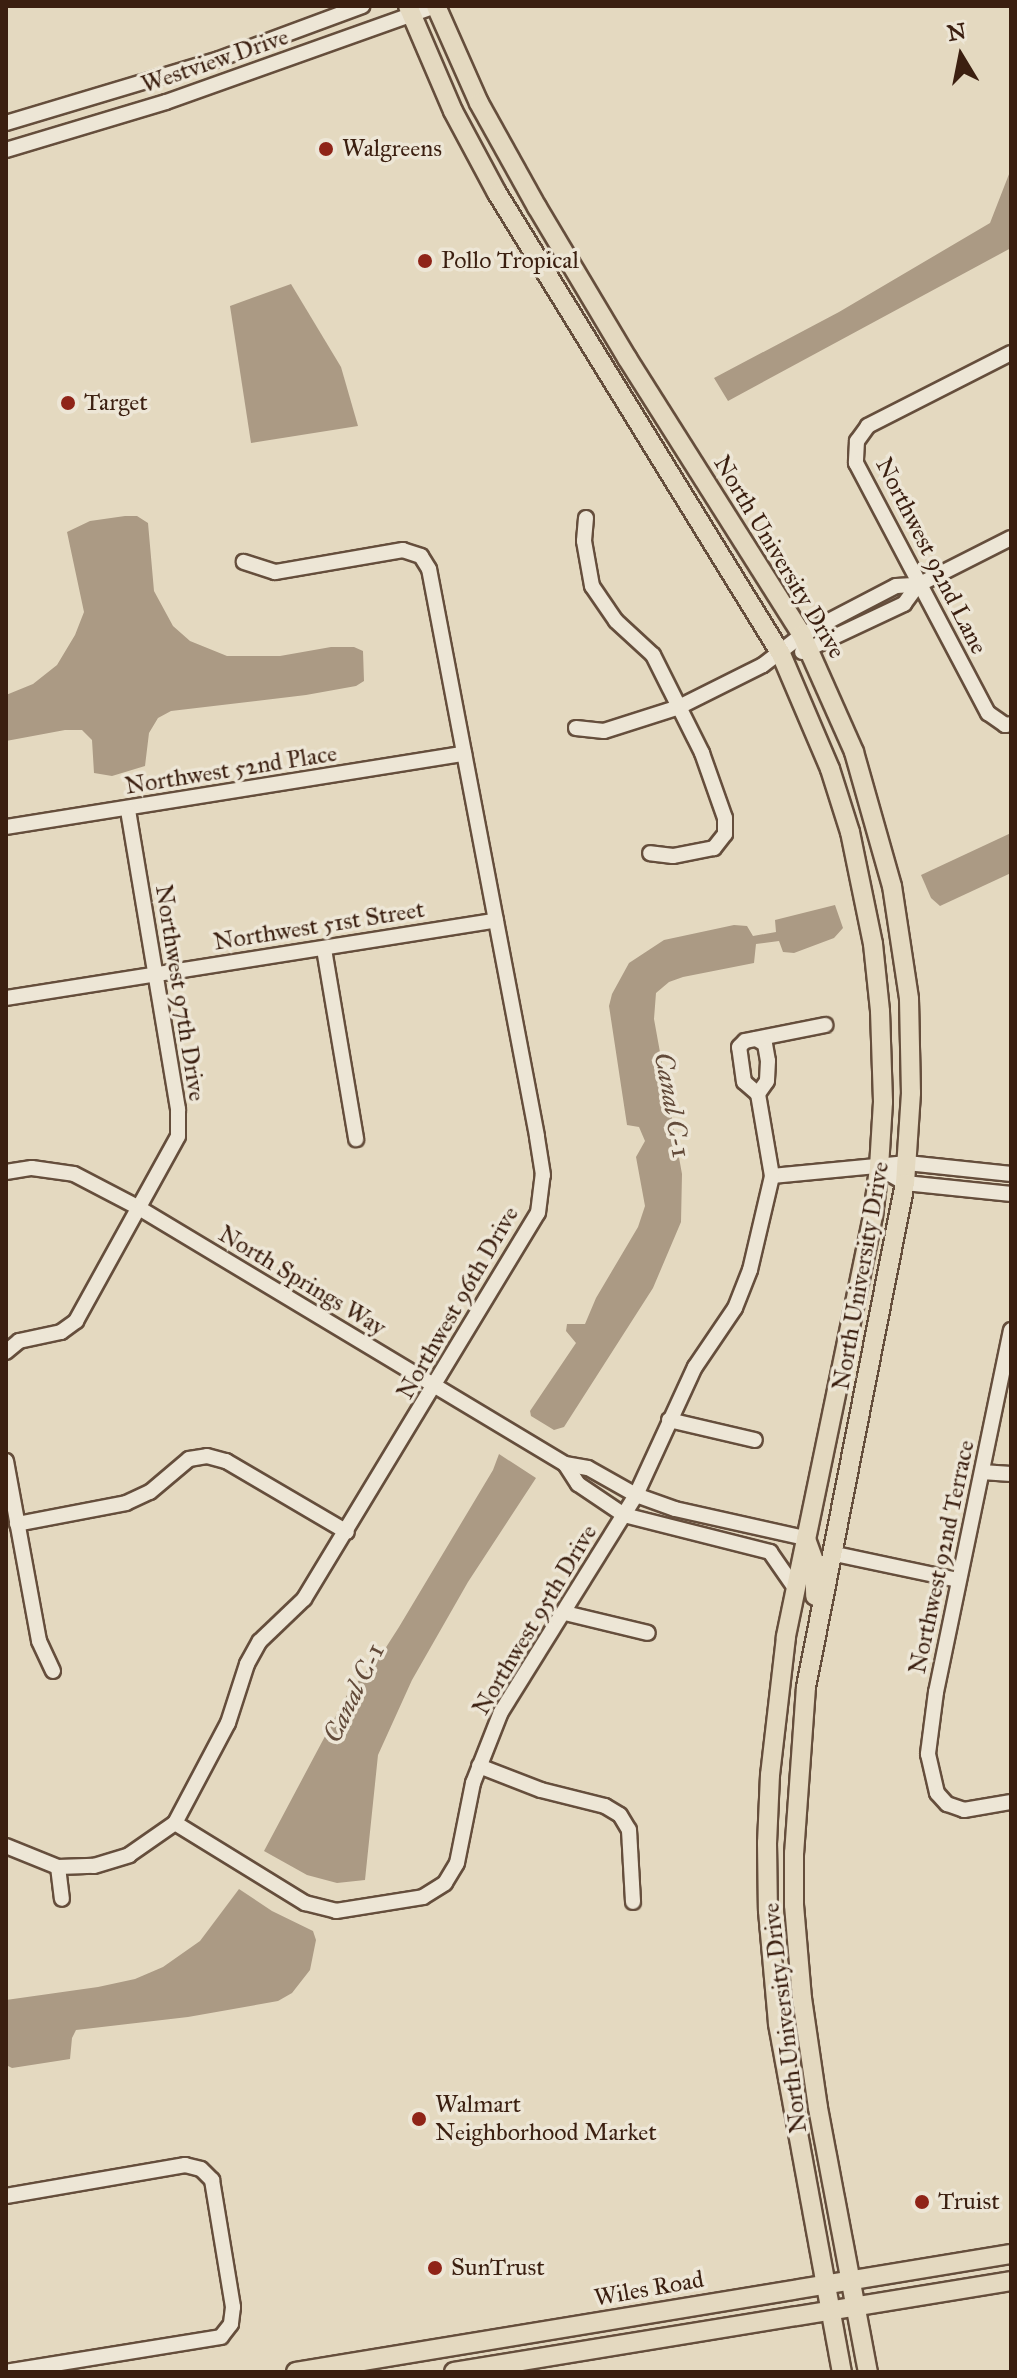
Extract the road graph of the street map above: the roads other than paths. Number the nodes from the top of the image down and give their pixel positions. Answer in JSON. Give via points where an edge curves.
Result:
{"nodes":[{"id":1,"x":362,"y":6,"type":"edge"},
{"id":2,"x":436,"y":6,"type":"edge"},
{"id":3,"x":409,"y":10,"type":"edge"},
{"id":4,"x":6,"y":123,"type":"edge"},
{"id":5,"x":6,"y":150,"type":"edge"},
{"id":6,"x":588,"y":341,"type":"junction"},
{"id":7,"x":1011,"y":353,"type":"edge"},
{"id":8,"x":627,"y":358,"type":"junction"},
{"id":9,"x":586,"y":518,"type":"dead end"},
{"id":10,"x":1011,"y":538,"type":"edge"},
{"id":11,"x":244,"y":562,"type":"dead end"},
{"id":12,"x":918,"y":585,"type":"junction"},
{"id":13,"x":862,"y":603,"type":"junction"},
{"id":14,"x":872,"y":620,"type":"junction"},
{"id":15,"x":806,"y":643,"type":"junction"},
{"id":16,"x":781,"y":654,"type":"junction"},
{"id":17,"x":679,"y":707,"type":"junction"},
{"id":18,"x":1008,"y":724,"type":"edge"},
{"id":19,"x":576,"y":728,"type":"dead end"},
{"id":20,"x":464,"y":754,"type":"junction"},
{"id":21,"x":128,"y":809,"type":"junction"},
{"id":22,"x":6,"y":827,"type":"edge"},
{"id":23,"x":650,"y":853,"type":"dead end"},
{"id":24,"x":496,"y":920,"type":"junction"},
{"id":25,"x":324,"y":949,"type":"junction"},
{"id":26,"x":154,"y":974,"type":"junction"},
{"id":27,"x":6,"y":998,"type":"edge"},
{"id":28,"x":825,"y":1025,"type":"dead end"},
{"id":29,"x":756,"y":1039,"type":"junction"},
{"id":30,"x":758,"y":1094,"type":"junction"},
{"id":31,"x":356,"y":1139,"type":"dead end"},
{"id":32,"x":907,"y":1163,"type":"junction"},
{"id":33,"x":879,"y":1168,"type":"junction"},
{"id":34,"x":6,"y":1172,"type":"edge"},
{"id":35,"x":1011,"y":1174,"type":"edge"},
{"id":36,"x":772,"y":1176,"type":"junction"},
{"id":37,"x":905,"y":1183,"type":"junction"},
{"id":38,"x":1011,"y":1194,"type":"edge"},
{"id":39,"x":139,"y":1208,"type":"junction"},
{"id":40,"x":1011,"y":1330,"type":"edge"},
{"id":41,"x":6,"y":1352,"type":"edge"},
{"id":42,"x":435,"y":1387,"type":"junction"},
{"id":43,"x":669,"y":1420,"type":"junction"},
{"id":44,"x":755,"y":1440,"type":"dead end"},
{"id":45,"x":6,"y":1461,"type":"edge"},
{"id":46,"x":565,"y":1464,"type":"junction"},
{"id":47,"x":820,"y":1468,"type":"junction"},
{"id":48,"x":982,"y":1472,"type":"junction"},
{"id":49,"x":1011,"y":1474,"type":"edge"},
{"id":50,"x":636,"y":1495,"type":"junction"},
{"id":51,"x":624,"y":1515,"type":"junction"},
{"id":52,"x":17,"y":1524,"type":"junction"},
{"id":53,"x":347,"y":1532,"type":"junction"},
{"id":54,"x":805,"y":1538,"type":"junction"},
{"id":55,"x":831,"y":1553,"type":"junction"},
{"id":56,"x":958,"y":1580,"type":"junction"},
{"id":57,"x":795,"y":1588,"type":"junction"},
{"id":58,"x":820,"y":1609,"type":"junction"},
{"id":59,"x":565,"y":1613,"type":"junction"},
{"id":60,"x":648,"y":1633,"type":"dead end"},
{"id":61,"x":53,"y":1671,"type":"dead end"},
{"id":62,"x":479,"y":1766,"type":"junction"},
{"id":63,"x":1011,"y":1802,"type":"edge"},
{"id":64,"x":175,"y":1823,"type":"junction"},
{"id":65,"x":6,"y":1846,"type":"edge"},
{"id":66,"x":58,"y":1867,"type":"junction"},
{"id":67,"x":62,"y":1899,"type":"dead end"},
{"id":68,"x":633,"y":1902,"type":"dead end"},
{"id":69,"x":6,"y":2196,"type":"edge"},
{"id":70,"x":1011,"y":2254,"type":"edge"},
{"id":71,"x":850,"y":2280,"type":"junction"},
{"id":72,"x":1011,"y":2281,"type":"edge"},
{"id":73,"x":825,"y":2284,"type":"junction"},
{"id":74,"x":855,"y":2305,"type":"junction"},
{"id":75,"x":830,"y":2310,"type":"junction"},
{"id":76,"x":374,"y":2366,"type":"edge"},
{"id":77,"x":6,"y":2372,"type":"edge"},
{"id":78,"x":296,"y":2372,"type":"edge"},
{"id":79,"x":454,"y":2372,"type":"edge"},
{"id":80,"x":842,"y":2372,"type":"edge"},
{"id":81,"x":868,"y":2372,"type":"edge"}],
"edges":[{"from":1,"to":4,"type":"street","name":"Westview Drive","via":[[219,59]]},
{"from":2,"to":3,"type":"street","name":"Westview Drive"},
{"from":2,"to":8,"type":"main road","name":"North University Drive","via":[[479,103]]},
{"from":3,"to":5,"type":"street","name":"Westview Drive","via":[[166,102]]},
{"from":3,"to":6,"type":"main road","name":"North University Drive","via":[[453,111],[497,193]]},
{"from":6,"to":8,"type":"main road","via":[[597,340]]},
{"from":6,"to":16,"type":"main road","name":"North University Drive"},
{"from":7,"to":12,"type":"street","name":"Northwest 92nd Lane","via":[[868,426],[857,441],[856,463]]},
{"from":8,"to":15,"type":"main road","name":"North University Drive"},
{"from":9,"to":17,"type":"street","via":[[584,541],[592,586],[616,621],[653,655]]},
{"from":10,"to":12,"type":"street"},
{"from":11,"to":20,"type":"street","name":"Northwest 96th Drive","via":[[275,572],[403,550],[421,556],[429,569]]},
{"from":12,"to":13,"type":"street","via":[[896,586]]},
{"from":12,"to":14,"type":"street","via":[[904,604]]},
{"from":12,"to":18,"type":"street","name":"Northwest 92nd Lane","via":[[988,713]]},
{"from":13,"to":14,"type":"street"},
{"from":13,"to":15,"type":"street"},
{"from":14,"to":15,"type":"street"},
{"from":15,"to":16,"type":"street"},
{"from":15,"to":32,"type":"main road","name":"North University Drive","via":[[854,752],[892,886],[909,999]]},
{"from":16,"to":17,"type":"street"},
{"from":16,"to":33,"type":"main road","name":"North University Drive","via":[[830,769],[861,877],[880,1011]]},
{"from":17,"to":19,"type":"street","via":[[604,731]]},
{"from":17,"to":23,"type":"street","via":[[717,792],[725,834],[714,848],[673,856]]},
{"from":20,"to":21,"type":"street","name":"Northwest 52nd Place"},
{"from":20,"to":24,"type":"street","name":"Northwest 96th Drive"},
{"from":21,"to":22,"type":"street","name":"Northwest 52nd Place"},
{"from":21,"to":26,"type":"street","name":"Northwest 97th Drive"},
{"from":24,"to":25,"type":"street","name":"Northwest 51st Street"},
{"from":24,"to":42,"type":"street","name":"Northwest 96th Drive","via":[[543,1175],[538,1213]]},
{"from":25,"to":26,"type":"street","name":"Northwest 51st Street"},
{"from":25,"to":31,"type":"street"},
{"from":26,"to":27,"type":"street","name":"Northwest 51st Street"},
{"from":26,"to":39,"type":"street","name":"Northwest 97th Drive","via":[[178,1136]]},
{"from":28,"to":29,"type":"street"},
{"from":29,"to":30,"type":"street","name":"Northwest 95th Drive","via":[[765,1044],[768,1061],[767,1081]]},
{"from":29,"to":30,"type":"street","name":"Northwest 95th Drive","via":[[739,1047],[744,1082]]},
{"from":30,"to":36,"type":"street","name":"Northwest 95th Drive"},
{"from":32,"to":33,"type":"street"},
{"from":32,"to":35,"type":"street"},
{"from":32,"to":37,"type":"main road","name":"North University Drive"},
{"from":33,"to":36,"type":"street","via":[[843,1166]]},
{"from":33,"to":37,"type":"street"},
{"from":33,"to":47,"type":"main road","name":"North University Drive"},
{"from":34,"to":39,"type":"street","name":"North Springs Way","via":[[32,1168],[74,1174]]},
{"from":36,"to":43,"type":"street","name":"Northwest 95th Drive","via":[[750,1270],[735,1308],[695,1367]]},
{"from":37,"to":38,"type":"street"},
{"from":37,"to":55,"type":"main road","name":"North University Drive"},
{"from":39,"to":41,"type":"street","name":"Northwest 97th Drive","via":[[76,1321],[61,1332],[19,1341]]},
{"from":39,"to":42,"type":"street","name":"North Springs Way"},
{"from":40,"to":48,"type":"street","name":"Northwest 92nd Terrace"},
{"from":42,"to":46,"type":"street","name":"North Springs Way"},
{"from":42,"to":53,"type":"street","name":"Northwest 96th Drive"},
{"from":43,"to":44,"type":"street"},
{"from":43,"to":50,"type":"street","name":"Northwest 95th Drive"},
{"from":45,"to":52,"type":"street"},
{"from":46,"to":50,"type":"street","name":"North Springs Way","via":[[588,1468]]},
{"from":46,"to":51,"type":"street","name":"North Springs Way","via":[[578,1484]]},
{"from":47,"to":54,"type":"main road","name":"North University Drive"},
{"from":47,"to":55,"type":"main road","via":[[826,1484],[818,1528]]},
{"from":48,"to":49,"type":"street"},
{"from":48,"to":56,"type":"street","name":"Northwest 92nd Terrace"},
{"from":50,"to":51,"type":"street","name":"Northwest 95th Drive"},
{"from":50,"to":54,"type":"street","name":"North Springs Way"},
{"from":51,"to":57,"type":"street","name":"North Springs Way","via":[[770,1552]]},
{"from":51,"to":59,"type":"street","name":"Northwest 95th Drive"},
{"from":52,"to":53,"type":"street","via":[[126,1503],[150,1492],[189,1459],[207,1456],[226,1461]]},
{"from":52,"to":61,"type":"street","via":[[39,1641]]},
{"from":53,"to":64,"type":"street","name":"Northwest 96th Drive","via":[[304,1599],[260,1641],[228,1723]]},
{"from":54,"to":57,"type":"main road","name":"North University Drive"},
{"from":54,"to":58,"type":"main road","via":[[814,1561]]},
{"from":55,"to":56,"type":"street"},
{"from":55,"to":58,"type":"main road","name":"North University Drive"},
{"from":56,"to":63,"type":"street","name":"Northwest 92nd Terrace","via":[[928,1754],[937,1793],[964,1810]]},
{"from":57,"to":73,"type":"main road","name":"North University Drive","via":[[770,1775],[768,1911],[785,2072]]},
{"from":58,"to":71,"type":"main road","name":"North University Drive","via":[[798,1772],[794,1905],[818,2108]]},
{"from":59,"to":60,"type":"street"},
{"from":59,"to":62,"type":"street","name":"Northwest 95th Drive","via":[[501,1712]]},
{"from":62,"to":64,"type":"street","name":"Northwest 95th Drive","via":[[457,1863],[445,1883],[423,1897],[336,1911],[305,1903]]},
{"from":62,"to":68,"type":"street","via":[[620,1815],[629,1830]]},
{"from":64,"to":66,"type":"street","via":[[129,1855],[94,1866]]},
{"from":65,"to":66,"type":"street"},
{"from":66,"to":67,"type":"street"},
{"from":69,"to":77,"type":"street","via":[[185,2165],[201,2169],[212,2180],[233,2307],[231,2324],[221,2337]]},
{"from":70,"to":71,"type":"main road","name":"Wiles Road"},
{"from":71,"to":73,"type":"main road","name":"Wiles Road"},
{"from":71,"to":74,"type":"main road","name":"North University Drive"},
{"from":72,"to":74,"type":"main road","name":"Wiles Road"},
{"from":73,"to":75,"type":"main road","name":"North University Drive"},
{"from":73,"to":76,"type":"main road","name":"Wiles Road"},
{"from":74,"to":75,"type":"main road","name":"Wiles Road"},
{"from":74,"to":81,"type":"main road","name":"North University Drive"},
{"from":75,"to":79,"type":"main road","name":"Wiles Road"},
{"from":75,"to":80,"type":"main road","name":"North University Drive"},
{"from":76,"to":78,"type":"main road","name":"Wiles Road"}]}
